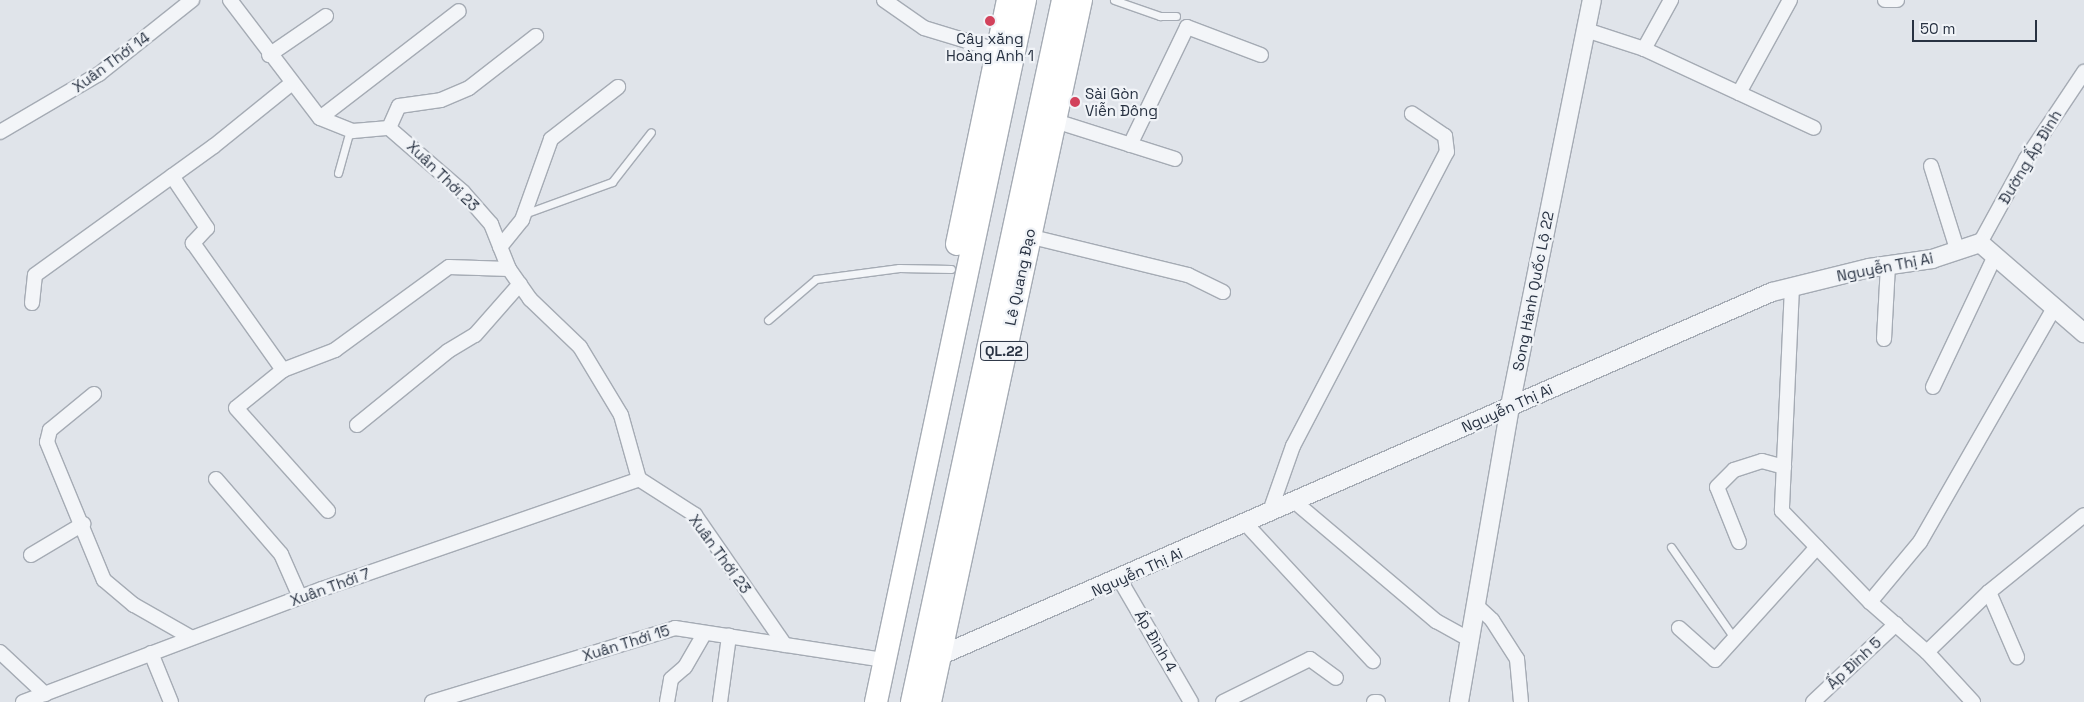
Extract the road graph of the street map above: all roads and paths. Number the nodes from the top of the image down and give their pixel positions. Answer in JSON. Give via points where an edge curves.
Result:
{"nodes":[{"id":1,"x":192,"y":0,"type":"edge"},
{"id":2,"x":230,"y":0,"type":"edge"},
{"id":3,"x":884,"y":0,"type":"edge"},
{"id":4,"x":1008,"y":0,"type":"edge"},
{"id":5,"x":1025,"y":0,"type":"edge"},
{"id":6,"x":1063,"y":0,"type":"edge"},
{"id":7,"x":1081,"y":0,"type":"edge"},
{"id":8,"x":1114,"y":0,"type":"edge"},
{"id":9,"x":1592,"y":0,"type":"edge"},
{"id":10,"x":1671,"y":0,"type":"edge"},
{"id":11,"x":1790,"y":0,"type":"edge"},
{"id":12,"x":1885,"y":0,"type":"edge"},
{"id":13,"x":1897,"y":0,"type":"edge"},
{"id":14,"x":459,"y":11,"type":"dead end"},
{"id":15,"x":326,"y":16,"type":"dead end"},
{"id":16,"x":1176,"y":16,"type":"dead end"},
{"id":17,"x":1586,"y":30,"type":"junction"},
{"id":18,"x":536,"y":36,"type":"dead end"},
{"id":19,"x":1644,"y":48,"type":"junction"},
{"id":20,"x":1004,"y":52,"type":"junction"},
{"id":21,"x":269,"y":55,"type":"junction"},
{"id":22,"x":1261,"y":55,"type":"dead end"},
{"id":23,"x":2084,"y":72,"type":"edge"},
{"id":24,"x":292,"y":83,"type":"junction"},
{"id":25,"x":618,"y":87,"type":"dead end"},
{"id":26,"x":1740,"y":93,"type":"junction"},
{"id":27,"x":1412,"y":114,"type":"dead end"},
{"id":28,"x":320,"y":118,"type":"junction"},
{"id":29,"x":1047,"y":118,"type":"junction"},
{"id":30,"x":389,"y":128,"type":"junction"},
{"id":31,"x":1814,"y":128,"type":"dead end"},
{"id":32,"x":350,"y":130,"type":"junction"},
{"id":33,"x":0,"y":132,"type":"edge"},
{"id":34,"x":651,"y":132,"type":"dead end"},
{"id":35,"x":1130,"y":145,"type":"junction"},
{"id":36,"x":1175,"y":159,"type":"dead end"},
{"id":37,"x":1931,"y":166,"type":"dead end"},
{"id":38,"x":338,"y":173,"type":"dead end"},
{"id":39,"x":172,"y":176,"type":"junction"},
{"id":40,"x":524,"y":214,"type":"junction"},
{"id":41,"x":1028,"y":236,"type":"junction"},
{"id":42,"x":1980,"y":244,"type":"junction"},
{"id":43,"x":500,"y":248,"type":"junction"},
{"id":44,"x":1958,"y":252,"type":"junction"},
{"id":45,"x":1995,"y":256,"type":"junction"},
{"id":46,"x":1888,"y":265,"type":"junction"},
{"id":47,"x":509,"y":269,"type":"junction"},
{"id":48,"x":951,"y":269,"type":"junction"},
{"id":49,"x":520,"y":284,"type":"junction"},
{"id":50,"x":1792,"y":287,"type":"junction"},
{"id":51,"x":1222,"y":292,"type":"dead end"},
{"id":52,"x":32,"y":303,"type":"dead end"},
{"id":53,"x":2055,"y":306,"type":"junction"},
{"id":54,"x":768,"y":320,"type":"dead end"},
{"id":55,"x":2084,"y":332,"type":"edge"},
{"id":56,"x":1884,"y":338,"type":"dead end"},
{"id":57,"x":283,"y":370,"type":"junction"},
{"id":58,"x":1932,"y":387,"type":"dead end"},
{"id":59,"x":94,"y":394,"type":"dead end"},
{"id":60,"x":1510,"y":406,"type":"junction"},
{"id":61,"x":358,"y":425,"type":"dead end"},
{"id":62,"x":1784,"y":467,"type":"junction"},
{"id":63,"x":216,"y":479,"type":"dead end"},
{"id":64,"x":639,"y":479,"type":"junction"},
{"id":65,"x":1295,"y":502,"type":"junction"},
{"id":66,"x":328,"y":511,"type":"dead end"},
{"id":67,"x":1269,"y":514,"type":"junction"},
{"id":68,"x":2084,"y":516,"type":"edge"},
{"id":69,"x":83,"y":524,"type":"junction"},
{"id":70,"x":1246,"y":524,"type":"junction"},
{"id":71,"x":1739,"y":542,"type":"dead end"},
{"id":72,"x":1671,"y":546,"type":"dead end"},
{"id":73,"x":1817,"y":547,"type":"junction"},
{"id":74,"x":31,"y":555,"type":"dead end"},
{"id":75,"x":1120,"y":580,"type":"junction"},
{"id":76,"x":1989,"y":592,"type":"junction"},
{"id":77,"x":300,"y":597,"type":"junction"},
{"id":78,"x":1870,"y":602,"type":"junction"},
{"id":79,"x":1476,"y":605,"type":"junction"},
{"id":80,"x":1896,"y":624,"type":"junction"},
{"id":81,"x":1679,"y":628,"type":"dead end"},
{"id":82,"x":705,"y":632,"type":"junction"},
{"id":83,"x":729,"y":636,"type":"junction"},
{"id":84,"x":190,"y":638,"type":"junction"},
{"id":85,"x":1734,"y":638,"type":"junction"},
{"id":86,"x":1470,"y":640,"type":"junction"},
{"id":87,"x":785,"y":645,"type":"junction"},
{"id":88,"x":0,"y":652,"type":"edge"},
{"id":89,"x":1927,"y":652,"type":"junction"},
{"id":90,"x":151,"y":653,"type":"junction"},
{"id":91,"x":2017,"y":657,"type":"dead end"},
{"id":92,"x":878,"y":659,"type":"junction"},
{"id":93,"x":929,"y":660,"type":"junction"},
{"id":94,"x":1373,"y":662,"type":"dead end"},
{"id":95,"x":1336,"y":678,"type":"dead end"},
{"id":96,"x":45,"y":694,"type":"junction"},
{"id":97,"x":436,"y":701,"type":"edge"},
{"id":98,"x":23,"y":702,"type":"edge"},
{"id":99,"x":171,"y":702,"type":"edge"},
{"id":100,"x":668,"y":702,"type":"edge"},
{"id":101,"x":720,"y":702,"type":"edge"},
{"id":102,"x":861,"y":702,"type":"edge"},
{"id":103,"x":876,"y":702,"type":"edge"},
{"id":104,"x":912,"y":702,"type":"edge"},
{"id":105,"x":930,"y":702,"type":"edge"},
{"id":106,"x":1191,"y":702,"type":"edge"},
{"id":107,"x":1223,"y":702,"type":"edge"},
{"id":108,"x":1374,"y":702,"type":"edge"},
{"id":109,"x":1378,"y":702,"type":"edge"},
{"id":110,"x":1459,"y":702,"type":"edge"},
{"id":111,"x":1521,"y":702,"type":"edge"},
{"id":112,"x":1813,"y":702,"type":"edge"},
{"id":113,"x":1973,"y":702,"type":"edge"}],
"edges":[{"from":1,"to":33,"type":"street","name":"Xuân Thới 14","via":[[99,74]]},
{"from":2,"to":21,"type":"street"},
{"from":3,"to":20,"type":"street","via":[[924,28]]},
{"from":4,"to":20,"type":"highway"},
{"from":5,"to":20,"type":"highway"},
{"from":6,"to":29,"type":"highway","name":"Lê Quang Đạo","number":"QL.22"},
{"from":7,"to":29,"type":"highway","name":"Lê Quang Đạo","number":"QL.22"},
{"from":8,"to":16,"type":"lane","via":[[1160,16]]},
{"from":9,"to":17,"type":"street","name":"Song Hành Quốc Lộ 22"},
{"from":10,"to":19,"type":"street"},
{"from":11,"to":26,"type":"street"},
{"from":12,"to":13,"type":"street"},
{"from":14,"to":28,"type":"street"},
{"from":15,"to":21,"type":"street"},
{"from":17,"to":19,"type":"street"},
{"from":17,"to":60,"type":"street","name":"Song Hành Quốc Lộ 22"},
{"from":18,"to":30,"type":"street","via":[[469,88],[441,100],[399,106]]},
{"from":19,"to":26,"type":"street"},
{"from":20,"to":48,"type":"highway"},
{"from":20,"to":92,"type":"highway"},
{"from":21,"to":24,"type":"street"},
{"from":22,"to":35,"type":"street","via":[[1187,27]]},
{"from":23,"to":42,"type":"street","name":"Đường Ấp Đình","via":[[2026,159]]},
{"from":24,"to":28,"type":"street"},
{"from":24,"to":39,"type":"street"},
{"from":25,"to":40,"type":"street","via":[[550,139]]},
{"from":26,"to":31,"type":"street"},
{"from":27,"to":67,"type":"street","via":[[1445,136],[1447,152],[1293,446]]},
{"from":28,"to":32,"type":"street"},
{"from":29,"to":35,"type":"street"},
{"from":29,"to":41,"type":"highway","name":"Lê Quang Đạo","number":"QL.22"},
{"from":29,"to":93,"type":"highway","name":"Lê Quang Đạo","number":"QL.22"},
{"from":30,"to":32,"type":"street"},
{"from":30,"to":43,"type":"street","name":"Xuân Thới 23","via":[[463,192],[491,224]]},
{"from":32,"to":38,"type":"lane"},
{"from":34,"to":40,"type":"lane","via":[[612,182]]},
{"from":35,"to":36,"type":"street"},
{"from":37,"to":44,"type":"street"},
{"from":39,"to":52,"type":"street","via":[[35,275]]},
{"from":39,"to":57,"type":"street","via":[[207,228],[193,243]]},
{"from":40,"to":43,"type":"street"},
{"from":41,"to":51,"type":"street","via":[[1188,275]]},
{"from":41,"to":93,"type":"highway","name":"Lê Quang Đạo","number":"QL.22"},
{"from":42,"to":44,"type":"street","name":"Nguyễn Thị Ai"},
{"from":42,"to":45,"type":"street"},
{"from":43,"to":47,"type":"street","name":"Xuân Thới 23"},
{"from":44,"to":46,"type":"street","name":"Nguyễn Thị Ai"},
{"from":45,"to":53,"type":"street"},
{"from":45,"to":58,"type":"street"},
{"from":46,"to":50,"type":"street","name":"Nguyễn Thị Ai"},
{"from":46,"to":56,"type":"street"},
{"from":47,"to":49,"type":"street","name":"Xuân Thới 23"},
{"from":47,"to":57,"type":"street","via":[[449,267],[335,350]]},
{"from":48,"to":54,"type":"lane","via":[[898,268],[816,279]]},
{"from":48,"to":92,"type":"highway"},
{"from":49,"to":61,"type":"street","via":[[475,335],[448,351]]},
{"from":49,"to":64,"type":"street","name":"Xuân Thới 23","via":[[580,347],[621,415]]},
{"from":50,"to":60,"type":"street","name":"Nguyễn Thị Ai"},
{"from":50,"to":62,"type":"street"},
{"from":53,"to":55,"type":"street"},
{"from":53,"to":78,"type":"street","via":[[1920,542]]},
{"from":57,"to":66,"type":"street","via":[[236,408]]},
{"from":59,"to":69,"type":"street","via":[[47,435]]},
{"from":60,"to":65,"type":"street","name":"Nguyễn Thị Ai"},
{"from":60,"to":79,"type":"street","name":"Song Hành Quốc Lộ 22"},
{"from":62,"to":71,"type":"street","via":[[1762,461],[1734,470],[1717,487]]},
{"from":62,"to":73,"type":"street","via":[[1782,511]]},
{"from":63,"to":77,"type":"street","via":[[281,554]]},
{"from":64,"to":77,"type":"street","name":"Xuân Thới 7"},
{"from":64,"to":87,"type":"street","name":"Xuân Thới 23","via":[[695,515]]},
{"from":65,"to":67,"type":"street","name":"Nguyễn Thị Ai"},
{"from":65,"to":86,"type":"street","via":[[1436,621]]},
{"from":67,"to":70,"type":"street","name":"Nguyễn Thị Ai"},
{"from":68,"to":76,"type":"street"},
{"from":69,"to":74,"type":"street"},
{"from":69,"to":84,"type":"street","via":[[104,580]]},
{"from":70,"to":75,"type":"street","name":"Nguyễn Thị Ai"},
{"from":70,"to":94,"type":"street"},
{"from":72,"to":85,"type":"lane"},
{"from":73,"to":78,"type":"street"},
{"from":73,"to":85,"type":"street"},
{"from":75,"to":93,"type":"street","name":"Nguyễn Thị Ai"},
{"from":75,"to":106,"type":"street","name":"Ấp Đình 4"},
{"from":76,"to":89,"type":"street"},
{"from":76,"to":91,"type":"street"},
{"from":77,"to":84,"type":"street","name":"Xuân Thới 7"},
{"from":78,"to":80,"type":"street"},
{"from":79,"to":86,"type":"street","name":"Song Hành Quốc Lộ 22"},
{"from":79,"to":111,"type":"street","via":[[1492,620],[1517,659]]},
{"from":80,"to":89,"type":"street"},
{"from":80,"to":112,"type":"street","name":"Ấp Đình 5"},
{"from":81,"to":85,"type":"street","via":[[1715,660]]},
{"from":82,"to":83,"type":"street","name":"Xuân Thới 15"},
{"from":82,"to":97,"type":"street","name":"Xuân Thới 15","via":[[675,628]]},
{"from":82,"to":100,"type":"street","via":[[685,667],[671,679]]},
{"from":83,"to":87,"type":"street","name":"Xuân Thới 15"},
{"from":83,"to":101,"type":"street"},
{"from":84,"to":90,"type":"street","name":"Xuân Thới 7"},
{"from":86,"to":110,"type":"street","name":"Song Hành Quốc Lộ 22"},
{"from":87,"to":92,"type":"street","name":"Xuân Thới 15"},
{"from":88,"to":96,"type":"street"},
{"from":89,"to":113,"type":"street"},
{"from":90,"to":96,"type":"street","name":"Xuân Thới 7"},
{"from":90,"to":99,"type":"street"},
{"from":92,"to":102,"type":"highway"},
{"from":92,"to":103,"type":"highway"},
{"from":93,"to":104,"type":"highway","name":"Lê Quang Đạo","number":"QL.22"},
{"from":93,"to":105,"type":"highway","name":"Lê Quang Đạo","number":"QL.22"},
{"from":95,"to":107,"type":"street","via":[[1310,659]]},
{"from":96,"to":98,"type":"street","name":"Xuân Thới 7"},
{"from":108,"to":109,"type":"street"}]}
